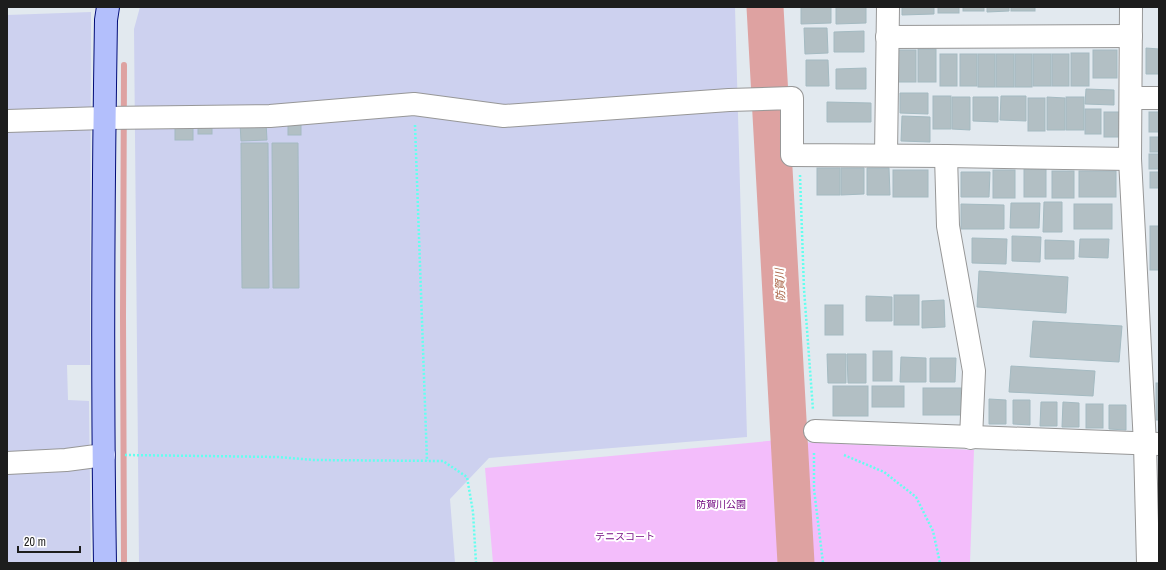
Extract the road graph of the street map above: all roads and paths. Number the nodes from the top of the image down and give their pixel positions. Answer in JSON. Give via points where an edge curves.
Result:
{"nodes":[{"id":1,"x":108,"y":7,"type":"edge"},
{"id":2,"x":888,"y":7,"type":"edge"},
{"id":3,"x":1131,"y":7,"type":"edge"},
{"id":4,"x":1131,"y":36,"type":"junction"},
{"id":5,"x":887,"y":38,"type":"junction"},
{"id":6,"x":1131,"y":98,"type":"junction"},
{"id":7,"x":1159,"y":98,"type":"edge"},
{"id":8,"x":414,"y":104,"type":"junction"},
{"id":9,"x":104,"y":118,"type":"junction"},
{"id":10,"x":7,"y":121,"type":"edge"},
{"id":11,"x":800,"y":155,"type":"junction"},
{"id":12,"x":886,"y":155,"type":"junction"},
{"id":13,"x":946,"y":156,"type":"junction"},
{"id":14,"x":1130,"y":159,"type":"junction"},
{"id":15,"x":815,"y":432,"type":"junction"},
{"id":16,"x":971,"y":438,"type":"junction"},
{"id":17,"x":1152,"y":444,"type":"edge"},
{"id":18,"x":841,"y":453,"type":"dead end"},
{"id":19,"x":104,"y":455,"type":"junction"},
{"id":20,"x":427,"y":461,"type":"junction"},
{"id":21,"x":7,"y":463,"type":"edge"},
{"id":22,"x":105,"y":563,"type":"edge"},
{"id":23,"x":476,"y":563,"type":"edge"},
{"id":24,"x":823,"y":563,"type":"edge"},
{"id":25,"x":940,"y":563,"type":"edge"},
{"id":26,"x":1148,"y":563,"type":"edge"}],
"edges":[{"from":1,"to":9,"type":"street"},
{"from":2,"to":5,"type":"street"},
{"from":3,"to":4,"type":"street"},
{"from":4,"to":5,"type":"street"},
{"from":4,"to":6,"type":"street"},
{"from":5,"to":12,"type":"street"},
{"from":6,"to":7,"type":"street"},
{"from":6,"to":14,"type":"street"},
{"from":8,"to":9,"type":"street","via":[[270,116]]},
{"from":8,"to":11,"type":"street","via":[[504,116],[792,98],[792,155]]},
{"from":8,"to":20,"type":"path"},
{"from":9,"to":10,"type":"street"},
{"from":9,"to":19,"type":"street"},
{"from":11,"to":12,"type":"street"},
{"from":11,"to":15,"type":"path","via":[[804,289]]},
{"from":12,"to":13,"type":"street"},
{"from":13,"to":14,"type":"street"},
{"from":13,"to":16,"type":"street","via":[[948,226],[974,371]]},
{"from":14,"to":17,"type":"street"},
{"from":15,"to":16,"type":"street"},
{"from":15,"to":24,"type":"path","via":[[814,488]]},
{"from":16,"to":17,"type":"street"},
{"from":17,"to":26,"type":"street"},
{"from":18,"to":25,"type":"path","via":[[884,472],[916,497],[933,531]]},
{"from":19,"to":20,"type":"path"},
{"from":19,"to":21,"type":"street"},
{"from":19,"to":22,"type":"street"},
{"from":20,"to":23,"type":"path","via":[[443,461],[467,477],[473,512]]}]}
